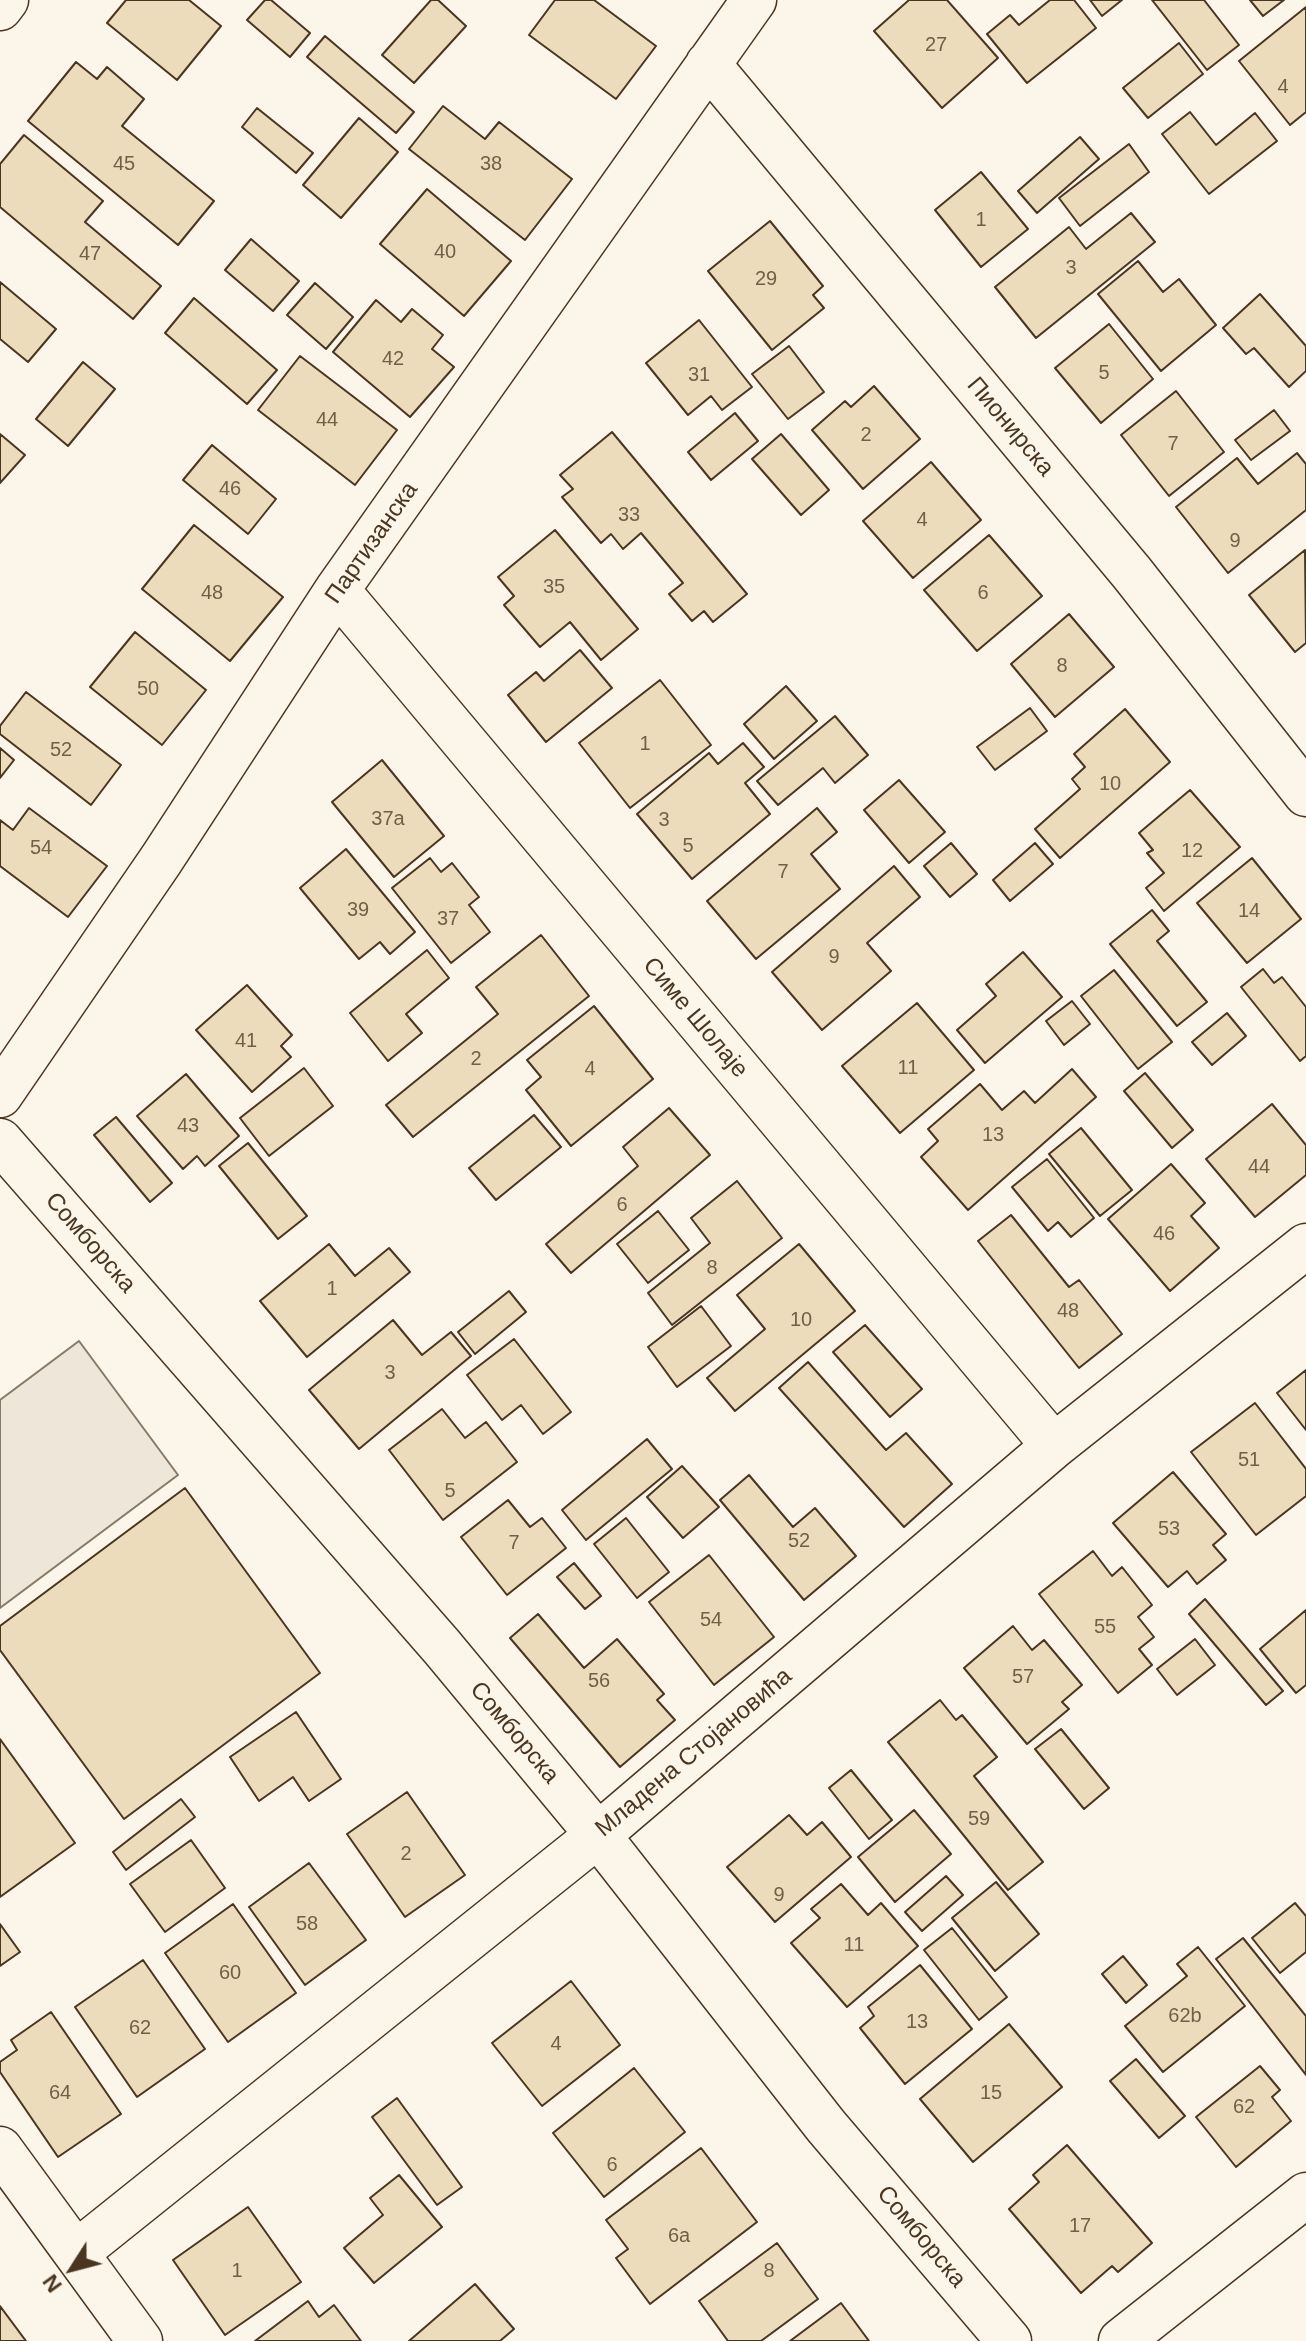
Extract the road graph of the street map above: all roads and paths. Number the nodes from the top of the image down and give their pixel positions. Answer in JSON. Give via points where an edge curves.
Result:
{"nodes":[{"id":1,"x":6,"y":0,"type":"edge"},
{"id":2,"x":754,"y":0,"type":"edge"},
{"id":3,"x":0,"y":8,"type":"edge"},
{"id":4,"x":708,"y":64,"type":"junction"},
{"id":5,"x":337,"y":590,"type":"junction"},
{"id":6,"x":1306,"y":794,"type":"edge"},
{"id":7,"x":0,"y":1095,"type":"edge"},
{"id":8,"x":0,"y":1141,"type":"edge"},
{"id":9,"x":1306,"y":1246,"type":"edge"},
{"id":10,"x":1054,"y":1446,"type":"junction"},
{"id":11,"x":598,"y":1835,"type":"junction"},
{"id":12,"x":0,"y":2149,"type":"edge"},
{"id":13,"x":1306,"y":2195,"type":"edge"},
{"id":14,"x":76,"y":2253,"type":"junction"},
{"id":15,"x":140,"y":2341,"type":"edge"},
{"id":16,"x":1009,"y":2341,"type":"edge"},
{"id":17,"x":1121,"y":2341,"type":"edge"}],
"edges":[{"from":1,"to":3,"type":"street"},
{"from":2,"to":4,"type":"street","name":"Партизанска"},
{"from":4,"to":5,"type":"street","name":"Партизанска"},
{"from":4,"to":6,"type":"street","name":"Пионирска","via":[[1132,573]]},
{"from":5,"to":7,"type":"street","name":"Партизанска"},
{"from":5,"to":10,"type":"street","name":"Симе Шолаје"},
{"from":8,"to":11,"type":"street","name":"Сомборска","via":[[421,1623]]},
{"from":9,"to":10,"type":"street","name":"Младена Стојановића"},
{"from":10,"to":11,"type":"street","name":"Младена Стојановића"},
{"from":11,"to":14,"type":"street","name":"Младена Стојановића"},
{"from":11,"to":16,"type":"street","name":"Сомборска","via":[[826,2126]]},
{"from":12,"to":14,"type":"street"},
{"from":13,"to":17,"type":"street"},
{"from":14,"to":15,"type":"street"}]}
